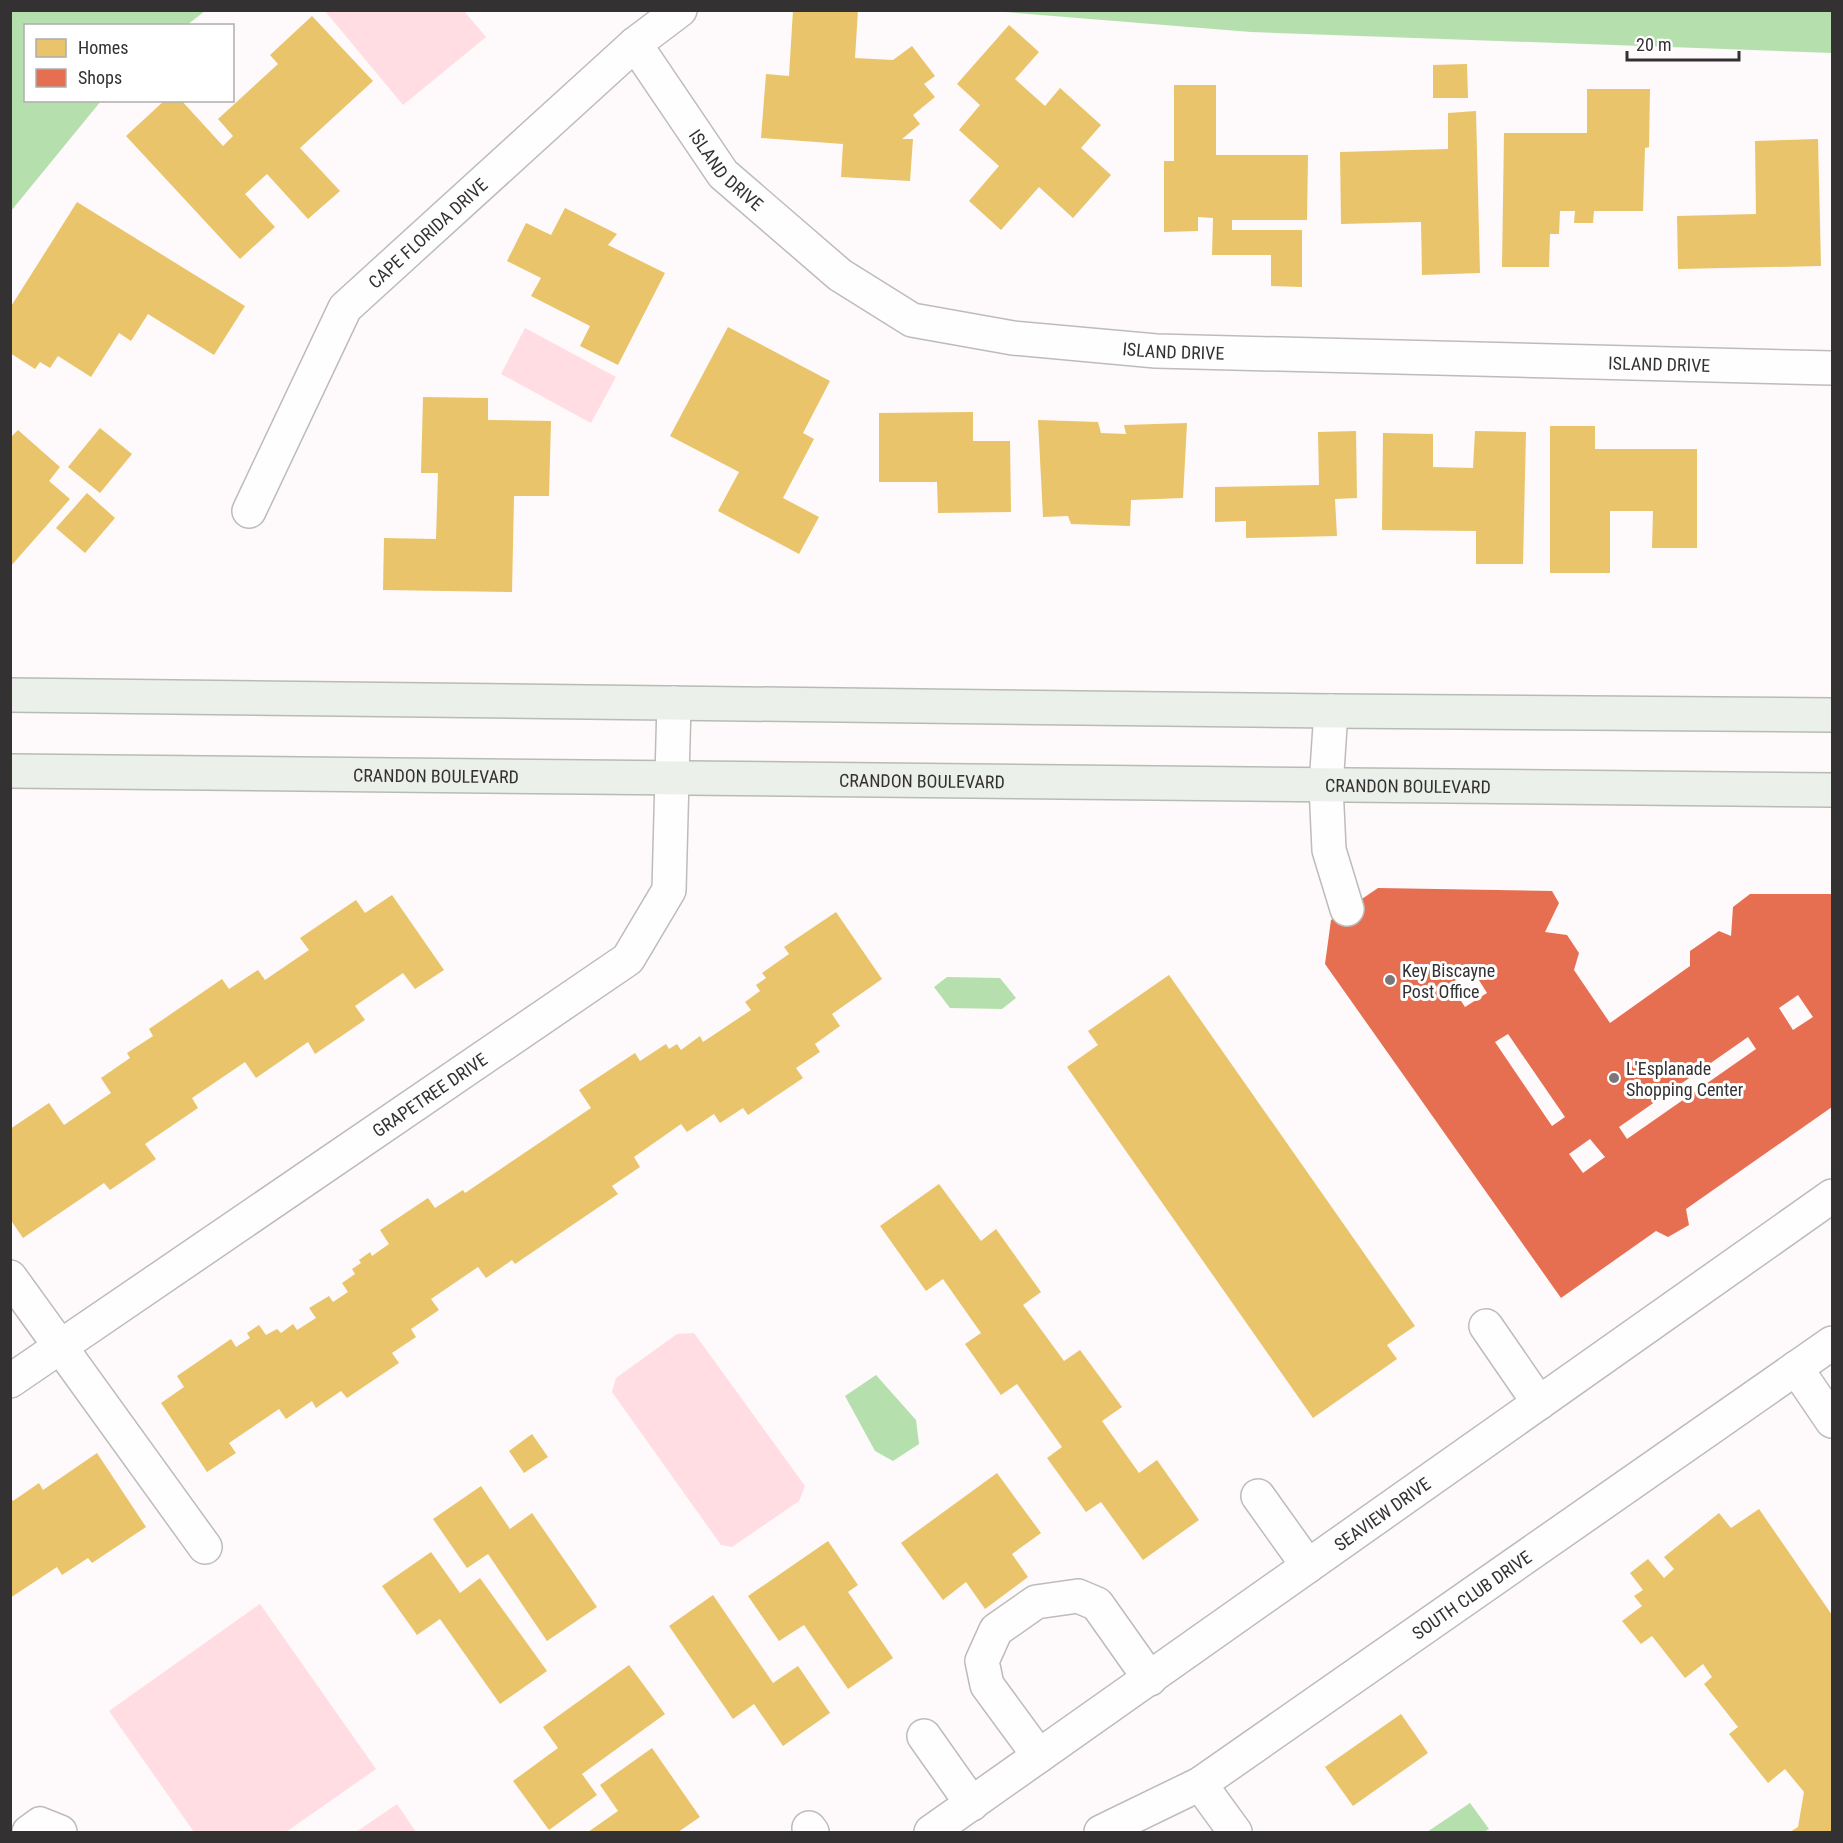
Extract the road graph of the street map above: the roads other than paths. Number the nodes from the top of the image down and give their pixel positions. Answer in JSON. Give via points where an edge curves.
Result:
{"nodes":[{"id":1,"x":680,"y":10,"type":"edge"},
{"id":2,"x":635,"y":44,"type":"junction"},
{"id":3,"x":1833,"y":368,"type":"edge"},
{"id":4,"x":249,"y":511,"type":"dead end"},
{"id":5,"x":10,"y":696,"type":"edge"},
{"id":6,"x":674,"y":703,"type":"junction"},
{"id":7,"x":1330,"y":711,"type":"junction"},
{"id":8,"x":1833,"y":715,"type":"edge"},
{"id":9,"x":10,"y":771,"type":"edge"},
{"id":10,"x":672,"y":777,"type":"junction"},
{"id":11,"x":1326,"y":786,"type":"junction"},
{"id":12,"x":1833,"y":790,"type":"edge"},
{"id":13,"x":1347,"y":909,"type":"dead end"},
{"id":14,"x":1833,"y":1196,"type":"edge"},
{"id":15,"x":10,"y":1276,"type":"edge"},
{"id":16,"x":1486,"y":1326,"type":"dead end"},
{"id":17,"x":1833,"y":1343,"type":"edge"},
{"id":18,"x":60,"y":1347,"type":"junction"},
{"id":19,"x":1796,"y":1368,"type":"junction"},
{"id":20,"x":10,"y":1381,"type":"edge"},
{"id":21,"x":1539,"y":1403,"type":"junction"},
{"id":22,"x":1833,"y":1421,"type":"edge"},
{"id":23,"x":1258,"y":1496,"type":"dead end"},
{"id":24,"x":205,"y":1547,"type":"dead end"},
{"id":25,"x":1308,"y":1566,"type":"junction"},
{"id":26,"x":1150,"y":1678,"type":"junction"},
{"id":27,"x":924,"y":1736,"type":"dead end"},
{"id":28,"x":1039,"y":1756,"type":"junction"},
{"id":29,"x":1200,"y":1784,"type":"junction"},
{"id":30,"x":972,"y":1804,"type":"junction"},
{"id":31,"x":29,"y":1833,"type":"edge"},
{"id":32,"x":60,"y":1833,"type":"edge"},
{"id":33,"x":931,"y":1833,"type":"edge"},
{"id":34,"x":1101,"y":1833,"type":"edge"},
{"id":35,"x":1235,"y":1833,"type":"edge"}],
"edges":[{"from":1,"to":2,"type":"street","name":"CAPE FLORIDA DRIVE"},
{"from":2,"to":3,"type":"street","name":"ISLAND DRIVE","via":[[723,174],[840,276],[912,320],[1012,338],[1156,351]]},
{"from":2,"to":4,"type":"street","name":"CAPE FLORIDA DRIVE","via":[[345,308]]},
{"from":5,"to":6,"type":"main road"},
{"from":6,"to":7,"type":"main road"},
{"from":6,"to":10,"type":"street","name":"GRAPETREE DRIVE"},
{"from":7,"to":8,"type":"main road"},
{"from":7,"to":11,"type":"street"},
{"from":9,"to":10,"type":"main road","name":"CRANDON BOULEVARD"},
{"from":10,"to":11,"type":"main road","name":"CRANDON BOULEVARD"},
{"from":10,"to":18,"type":"street","name":"GRAPETREE DRIVE","via":[[669,890],[628,959]]},
{"from":11,"to":12,"type":"main road","name":"CRANDON BOULEVARD"},
{"from":11,"to":13,"type":"street","via":[[1329,849]]},
{"from":14,"to":21,"type":"street","name":"SEAVIEW DRIVE"},
{"from":15,"to":18,"type":"street"},
{"from":16,"to":21,"type":"street"},
{"from":17,"to":19,"type":"street","name":"SOUTH CLUB DRIVE"},
{"from":18,"to":20,"type":"street","name":"GRAPETREE DRIVE"},
{"from":18,"to":24,"type":"street"},
{"from":19,"to":22,"type":"street"},
{"from":19,"to":29,"type":"street","name":"SOUTH CLUB DRIVE"},
{"from":21,"to":25,"type":"street","name":"SEAVIEW DRIVE"},
{"from":23,"to":25,"type":"street"},
{"from":25,"to":26,"type":"street","name":"SEAVIEW DRIVE"},
{"from":26,"to":28,"type":"street","name":"SEAVIEW DRIVE"},
{"from":26,"to":28,"type":"street","via":[[1096,1604],[1078,1596],[1036,1602],[1020,1613],[996,1630],[982,1661],[987,1685]]},
{"from":27,"to":30,"type":"street"},
{"from":28,"to":30,"type":"street","name":"SEAVIEW DRIVE"},
{"from":29,"to":34,"type":"street","name":"SOUTH CLUB DRIVE"},
{"from":29,"to":35,"type":"street"},
{"from":30,"to":33,"type":"street","name":"SEAVIEW DRIVE"},
{"from":31,"to":32,"type":"street","via":[[40,1824]]}]}
